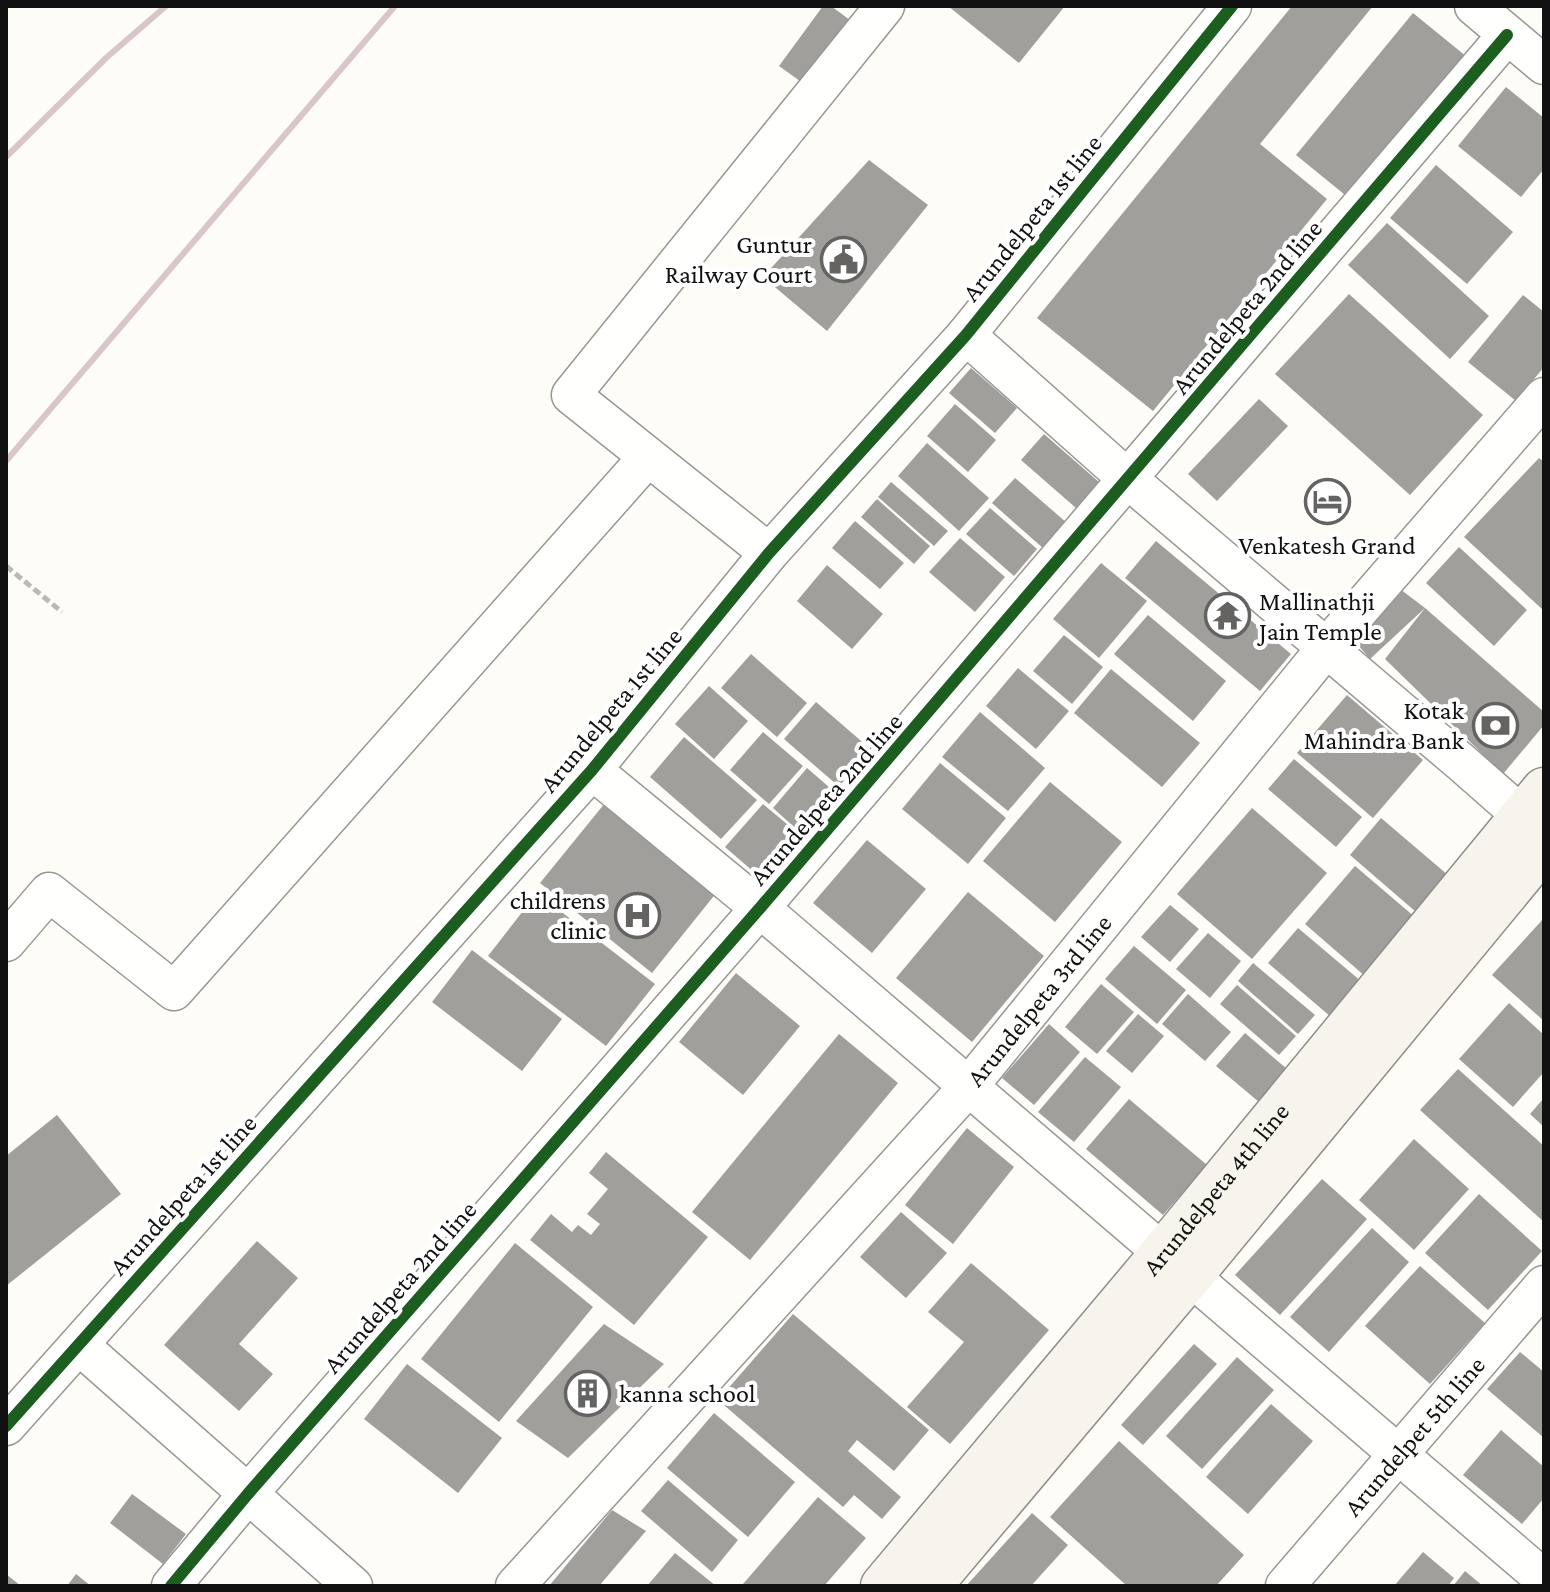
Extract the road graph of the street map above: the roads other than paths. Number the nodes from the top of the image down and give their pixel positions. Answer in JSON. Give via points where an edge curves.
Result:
{"nodes":[{"id":1,"x":885,"y":6,"type":"edge"},
{"id":2,"x":1232,"y":6,"type":"edge"},
{"id":3,"x":1474,"y":6,"type":"edge"},
{"id":4,"x":1507,"y":35,"type":"junction"},
{"id":5,"x":1544,"y":65,"type":"edge"},
{"id":6,"x":966,"y":335,"type":"junction"},
{"id":7,"x":1544,"y":397,"type":"edge"},
{"id":8,"x":648,"y":457,"type":"junction"},
{"id":9,"x":1129,"y":480,"type":"junction"},
{"id":10,"x":769,"y":553,"type":"junction"},
{"id":11,"x":1327,"y":647,"type":"junction"},
{"id":12,"x":592,"y":770,"type":"junction"},
{"id":13,"x":1538,"y":822,"type":"edge"},
{"id":14,"x":760,"y":908,"type":"junction"},
{"id":15,"x":6,"y":942,"type":"edge"},
{"id":16,"x":968,"y":1087,"type":"junction"},
{"id":17,"x":1176,"y":1265,"type":"junction"},
{"id":18,"x":1544,"y":1285,"type":"edge"},
{"id":19,"x":79,"y":1345,"type":"junction"},
{"id":20,"x":6,"y":1426,"type":"edge"},
{"id":21,"x":1399,"y":1455,"type":"junction"},
{"id":22,"x":247,"y":1495,"type":"junction"},
{"id":23,"x":1544,"y":1579,"type":"edge"},
{"id":24,"x":171,"y":1586,"type":"edge"},
{"id":25,"x":353,"y":1586,"type":"edge"},
{"id":26,"x":515,"y":1586,"type":"edge"},
{"id":27,"x":883,"y":1586,"type":"edge"},
{"id":28,"x":929,"y":1586,"type":"edge"},
{"id":29,"x":1285,"y":1586,"type":"edge"}],
"edges":[{"from":1,"to":8,"type":"street","via":[[571,395]]},
{"from":2,"to":6,"type":"street","name":"Arundelpeta 1st line"},
{"from":3,"to":4,"type":"street"},
{"from":4,"to":5,"type":"street"},
{"from":4,"to":9,"type":"street","name":"Arundelpeta 2nd line"},
{"from":6,"to":9,"type":"street"},
{"from":6,"to":10,"type":"street","name":"Arundelpeta 1st line"},
{"from":7,"to":11,"type":"street","name":"Arundelpeta 3rd line"},
{"from":8,"to":10,"type":"street"},
{"from":8,"to":15,"type":"street","via":[[174,991],[49,892]]},
{"from":9,"to":11,"type":"street"},
{"from":9,"to":14,"type":"street","name":"Arundelpeta 2nd line"},
{"from":10,"to":12,"type":"street","name":"Arundelpeta 1st line"},
{"from":11,"to":13,"type":"street"},
{"from":11,"to":16,"type":"street","name":"Arundelpeta 3rd line"},
{"from":12,"to":14,"type":"street"},
{"from":12,"to":19,"type":"street","name":"Arundelpeta 1st line"},
{"from":13,"to":17,"type":"street","name":"Arundelpeta 4th line"},
{"from":14,"to":16,"type":"street"},
{"from":14,"to":22,"type":"street","name":"Arundelpeta 2nd line"},
{"from":16,"to":17,"type":"street"},
{"from":16,"to":26,"type":"street","name":"Arundelpeta 3rd line"},
{"from":17,"to":21,"type":"street"},
{"from":17,"to":27,"type":"street","name":"Arundelpeta 4th line"},
{"from":17,"to":28,"type":"street","name":"Arundelpeta 4th line"},
{"from":18,"to":21,"type":"street","name":"Arundelpet 5th line"},
{"from":19,"to":20,"type":"street","name":"Arundelpeta 1st line"},
{"from":19,"to":22,"type":"street"},
{"from":21,"to":23,"type":"street"},
{"from":21,"to":29,"type":"street","name":"Arundelpet 5th line"},
{"from":22,"to":24,"type":"street","name":"Arundelpeta 2nd line"},
{"from":22,"to":25,"type":"street"}]}
